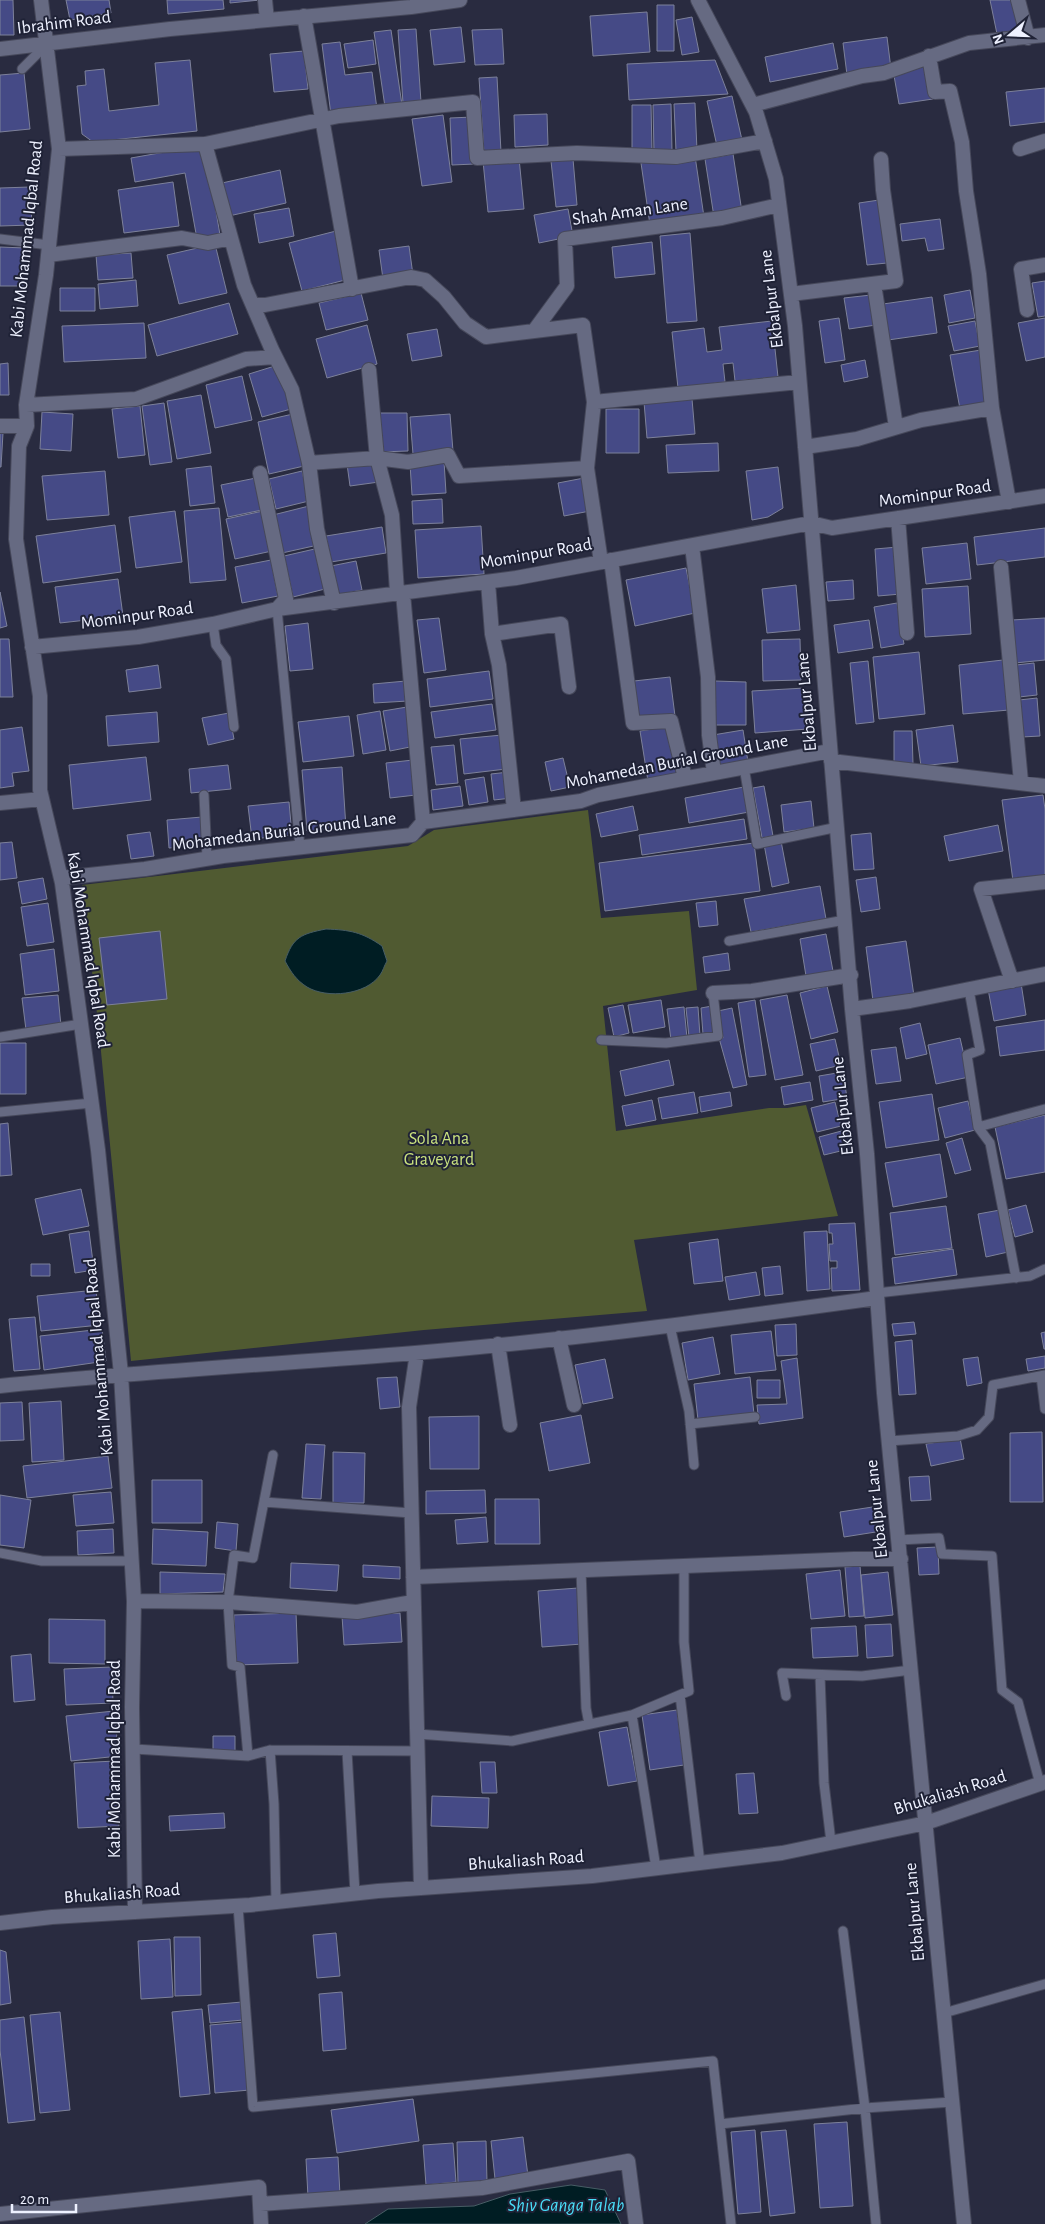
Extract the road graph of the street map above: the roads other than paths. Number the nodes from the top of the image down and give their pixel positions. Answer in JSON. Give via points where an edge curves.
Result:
{"nodes":[{"id":1,"x":41,"y":0,"type":"edge"},
{"id":2,"x":265,"y":0,"type":"edge"},
{"id":3,"x":460,"y":0,"type":"edge"},
{"id":4,"x":698,"y":0,"type":"edge"},
{"id":5,"x":1018,"y":0,"type":"edge"},
{"id":6,"x":360,"y":6,"type":"edge"},
{"id":7,"x":304,"y":16,"type":"junction"},
{"id":8,"x":267,"y":20,"type":"junction"},
{"id":9,"x":1045,"y":35,"type":"edge"},
{"id":10,"x":1028,"y":38,"type":"junction"},
{"id":11,"x":48,"y":44,"type":"junction"},
{"id":12,"x":0,"y":49,"type":"edge"},
{"id":13,"x":929,"y":56,"type":"junction"},
{"id":14,"x":22,"y":70,"type":"dead end"},
{"id":15,"x":753,"y":104,"type":"junction"},
{"id":16,"x":322,"y":119,"type":"junction"},
{"id":17,"x":764,"y":141,"type":"junction"},
{"id":18,"x":1045,"y":141,"type":"edge"},
{"id":19,"x":205,"y":144,"type":"junction"},
{"id":20,"x":59,"y":149,"type":"junction"},
{"id":21,"x":1020,"y":149,"type":"dead end"},
{"id":22,"x":881,"y":159,"type":"dead end"},
{"id":23,"x":779,"y":205,"type":"junction"},
{"id":24,"x":231,"y":238,"type":"junction"},
{"id":25,"x":0,"y":239,"type":"edge"},
{"id":26,"x":49,"y":250,"type":"junction"},
{"id":27,"x":1045,"y":265,"type":"edge"},
{"id":28,"x":874,"y":284,"type":"junction"},
{"id":29,"x":352,"y":288,"type":"junction"},
{"id":30,"x":791,"y":294,"type":"junction"},
{"id":31,"x":253,"y":305,"type":"junction"},
{"id":32,"x":1027,"y":310,"type":"dead end"},
{"id":33,"x":534,"y":331,"type":"junction"},
{"id":34,"x":275,"y":357,"type":"junction"},
{"id":35,"x":368,"y":370,"type":"dead end"},
{"id":36,"x":800,"y":382,"type":"junction"},
{"id":37,"x":594,"y":402,"type":"junction"},
{"id":38,"x":26,"y":404,"type":"junction"},
{"id":39,"x":992,"y":408,"type":"junction"},
{"id":40,"x":0,"y":426,"type":"edge"},
{"id":41,"x":27,"y":426,"type":"junction"},
{"id":42,"x":896,"y":427,"type":"junction"},
{"id":43,"x":805,"y":447,"type":"junction"},
{"id":44,"x":377,"y":458,"type":"junction"},
{"id":45,"x":309,"y":463,"type":"junction"},
{"id":46,"x":587,"y":468,"type":"junction"},
{"id":47,"x":260,"y":473,"type":"dead end"},
{"id":48,"x":1045,"y":496,"type":"edge"},
{"id":49,"x":1009,"y":502,"type":"junction"},
{"id":50,"x":898,"y":518,"type":"junction"},
{"id":51,"x":811,"y":523,"type":"junction"},
{"id":52,"x":692,"y":546,"type":"junction"},
{"id":53,"x":606,"y":561,"type":"junction"},
{"id":54,"x":1001,"y":567,"type":"dead end"},
{"id":55,"x":488,"y":582,"type":"junction"},
{"id":56,"x":400,"y":593,"type":"junction"},
{"id":57,"x":334,"y":603,"type":"junction"},
{"id":58,"x":277,"y":609,"type":"junction"},
{"id":59,"x":213,"y":624,"type":"junction"},
{"id":60,"x":907,"y":633,"type":"dead end"},
{"id":61,"x":492,"y":634,"type":"junction"},
{"id":62,"x":32,"y":647,"type":"junction"},
{"id":63,"x":569,"y":687,"type":"dead end"},
{"id":64,"x":234,"y":727,"type":"dead end"},
{"id":65,"x":831,"y":756,"type":"junction"},
{"id":66,"x":744,"y":767,"type":"junction"},
{"id":67,"x":714,"y":773,"type":"junction"},
{"id":68,"x":685,"y":778,"type":"junction"},
{"id":69,"x":1021,"y":782,"type":"junction"},
{"id":70,"x":1045,"y":786,"type":"edge"},
{"id":71,"x":204,"y":795,"type":"dead end"},
{"id":72,"x":42,"y":799,"type":"junction"},
{"id":73,"x":0,"y":804,"type":"edge"},
{"id":74,"x":514,"y":810,"type":"junction"},
{"id":75,"x":422,"y":822,"type":"junction"},
{"id":76,"x":838,"y":828,"type":"junction"},
{"id":77,"x":300,"y":847,"type":"junction"},
{"id":78,"x":207,"y":858,"type":"junction"},
{"id":79,"x":61,"y":878,"type":"junction"},
{"id":80,"x":1045,"y":882,"type":"edge"},
{"id":81,"x":845,"y":920,"type":"junction"},
{"id":82,"x":729,"y":941,"type":"dead end"},
{"id":83,"x":1045,"y":974,"type":"edge"},
{"id":84,"x":851,"y":975,"type":"junction"},
{"id":85,"x":1012,"y":981,"type":"junction"},
{"id":86,"x":969,"y":990,"type":"junction"},
{"id":87,"x":713,"y":993,"type":"joint"},
{"id":88,"x":852,"y":1008,"type":"junction"},
{"id":89,"x":81,"y":1024,"type":"junction"},
{"id":90,"x":0,"y":1037,"type":"edge"},
{"id":91,"x":601,"y":1040,"type":"dead end"},
{"id":92,"x":92,"y":1103,"type":"junction"},
{"id":93,"x":1045,"y":1109,"type":"edge"},
{"id":94,"x":0,"y":1112,"type":"edge"},
{"id":95,"x":978,"y":1127,"type":"junction"},
{"id":96,"x":1045,"y":1269,"type":"edge"},
{"id":97,"x":1016,"y":1278,"type":"junction"},
{"id":98,"x":877,"y":1296,"type":"junction"},
{"id":99,"x":670,"y":1326,"type":"junction"},
{"id":100,"x":559,"y":1338,"type":"junction"},
{"id":101,"x":498,"y":1344,"type":"junction"},
{"id":102,"x":417,"y":1353,"type":"junction"},
{"id":103,"x":121,"y":1374,"type":"junction"},
{"id":104,"x":1043,"y":1376,"type":"edge"},
{"id":105,"x":0,"y":1386,"type":"edge"},
{"id":106,"x":574,"y":1406,"type":"dead end"},
{"id":107,"x":1045,"y":1409,"type":"edge"},
{"id":108,"x":755,"y":1417,"type":"dead end"},
{"id":109,"x":690,"y":1424,"type":"junction"},
{"id":110,"x":510,"y":1425,"type":"dead end"},
{"id":111,"x":889,"y":1441,"type":"junction"},
{"id":112,"x":273,"y":1455,"type":"dead end"},
{"id":113,"x":694,"y":1465,"type":"dead end"},
{"id":114,"x":264,"y":1502,"type":"junction"},
{"id":115,"x":411,"y":1513,"type":"junction"},
{"id":116,"x":898,"y":1540,"type":"junction"},
{"id":117,"x":0,"y":1553,"type":"edge"},
{"id":118,"x":900,"y":1559,"type":"junction"},
{"id":119,"x":131,"y":1561,"type":"junction"},
{"id":120,"x":684,"y":1566,"type":"junction"},
{"id":121,"x":581,"y":1570,"type":"junction"},
{"id":122,"x":413,"y":1576,"type":"junction"},
{"id":123,"x":134,"y":1601,"type":"junction"},
{"id":124,"x":228,"y":1602,"type":"junction"},
{"id":125,"x":413,"y":1602,"type":"junction"},
{"id":126,"x":911,"y":1670,"type":"junction"},
{"id":127,"x":820,"y":1675,"type":"junction"},
{"id":128,"x":680,"y":1695,"type":"junction"},
{"id":129,"x":786,"y":1696,"type":"dead end"},
{"id":130,"x":632,"y":1715,"type":"junction"},
{"id":131,"x":589,"y":1724,"type":"junction"},
{"id":132,"x":417,"y":1734,"type":"junction"},
{"id":133,"x":134,"y":1749,"type":"junction"},
{"id":134,"x":270,"y":1750,"type":"junction"},
{"id":135,"x":347,"y":1750,"type":"junction"},
{"id":136,"x":417,"y":1751,"type":"junction"},
{"id":137,"x":248,"y":1756,"type":"junction"},
{"id":138,"x":1043,"y":1783,"type":"edge"},
{"id":139,"x":926,"y":1823,"type":"junction"},
{"id":140,"x":831,"y":1842,"type":"junction"},
{"id":141,"x":700,"y":1863,"type":"junction"},
{"id":142,"x":656,"y":1868,"type":"junction"},
{"id":143,"x":421,"y":1888,"type":"junction"},
{"id":144,"x":355,"y":1893,"type":"junction"},
{"id":145,"x":276,"y":1902,"type":"junction"},
{"id":146,"x":238,"y":1906,"type":"junction"},
{"id":147,"x":135,"y":1912,"type":"junction"},
{"id":148,"x":0,"y":1923,"type":"edge"},
{"id":149,"x":842,"y":1931,"type":"dead end"},
{"id":150,"x":1045,"y":1984,"type":"edge"},
{"id":151,"x":944,"y":2013,"type":"junction"},
{"id":152,"x":952,"y":2102,"type":"junction"},
{"id":153,"x":865,"y":2108,"type":"junction"},
{"id":154,"x":720,"y":2124,"type":"junction"},
{"id":155,"x":260,"y":2204,"type":"junction"},
{"id":156,"x":0,"y":2214,"type":"edge"},
{"id":157,"x":261,"y":2224,"type":"edge"},
{"id":158,"x":636,"y":2224,"type":"edge"},
{"id":159,"x":731,"y":2224,"type":"edge"},
{"id":160,"x":876,"y":2224,"type":"edge"},
{"id":161,"x":964,"y":2224,"type":"edge"}],
"edges":[{"from":1,"to":11,"type":"street","name":"Kabi Mohammad Iqbal Road"},
{"from":2,"to":8,"type":"street"},
{"from":3,"to":6,"type":"street","name":"Ibrahim Road"},
{"from":4,"to":15,"type":"street","name":"Ekbalpur Lane"},
{"from":5,"to":10,"type":"street"},
{"from":6,"to":7,"type":"street","name":"Ibrahim Road"},
{"from":7,"to":8,"type":"street","name":"Ibrahim Road"},
{"from":7,"to":16,"type":"street"},
{"from":8,"to":11,"type":"street","name":"Ibrahim Road"},
{"from":9,"to":10,"type":"street"},
{"from":10,"to":13,"type":"street","via":[[969,43]]},
{"from":11,"to":12,"type":"street","name":"Ibrahim Road"},
{"from":11,"to":14,"type":"lane"},
{"from":11,"to":20,"type":"street","name":"Kabi Mohammad Iqbal Road"},
{"from":13,"to":15,"type":"street","via":[[884,73]]},
{"from":13,"to":39,"type":"street","via":[[935,92],[950,91],[962,142]]},
{"from":15,"to":17,"type":"street","name":"Ekbalpur Lane"},
{"from":16,"to":17,"type":"street","via":[[473,102],[478,158],[577,153],[676,156]]},
{"from":16,"to":19,"type":"street"},
{"from":16,"to":29,"type":"street"},
{"from":17,"to":23,"type":"street","name":"Ekbalpur Lane","via":[[776,179]]},
{"from":18,"to":21,"type":"street"},
{"from":19,"to":20,"type":"street"},
{"from":19,"to":24,"type":"street"},
{"from":20,"to":26,"type":"street","name":"Kabi Mohammad Iqbal Road"},
{"from":22,"to":28,"type":"street","via":[[896,281]]},
{"from":23,"to":30,"type":"street","name":"Ekbalpur Lane"},
{"from":23,"to":33,"type":"street","name":"Shah Aman Lane","via":[[722,218],[565,239],[567,286]]},
{"from":24,"to":26,"type":"street","via":[[208,243],[182,238]]},
{"from":24,"to":31,"type":"street"},
{"from":25,"to":26,"type":"lane"},
{"from":26,"to":38,"type":"street","name":"Kabi Mohammad Iqbal Road"},
{"from":27,"to":32,"type":"street","via":[[1021,269]]},
{"from":28,"to":30,"type":"street"},
{"from":28,"to":42,"type":"street"},
{"from":29,"to":31,"type":"street"},
{"from":29,"to":33,"type":"street","via":[[411,278],[425,280],[444,297],[465,324],[486,337]]},
{"from":30,"to":36,"type":"street","name":"Ekbalpur Lane"},
{"from":31,"to":34,"type":"street"},
{"from":33,"to":37,"type":"street","via":[[583,325]]},
{"from":34,"to":38,"type":"street","via":[[246,359],[136,399]]},
{"from":34,"to":45,"type":"street","via":[[292,390]]},
{"from":35,"to":44,"type":"street"},
{"from":36,"to":37,"type":"street"},
{"from":36,"to":43,"type":"street","name":"Ekbalpur Lane"},
{"from":37,"to":46,"type":"street"},
{"from":38,"to":41,"type":"street","name":"Kabi Mohammad Iqbal Road"},
{"from":39,"to":42,"type":"street"},
{"from":39,"to":49,"type":"street"},
{"from":40,"to":41,"type":"street"},
{"from":41,"to":62,"type":"street","name":"Kabi Mohammad Iqbal Road","via":[[19,446],[16,539]]},
{"from":42,"to":43,"type":"street","via":[[857,439]]},
{"from":43,"to":51,"type":"street","name":"Ekbalpur Lane"},
{"from":44,"to":45,"type":"street"},
{"from":44,"to":46,"type":"street","via":[[408,462],[448,455],[459,476]]},
{"from":44,"to":56,"type":"street","via":[[392,515]]},
{"from":45,"to":57,"type":"street","via":[[317,529]]},
{"from":46,"to":53,"type":"street"},
{"from":47,"to":58,"type":"street","via":[[286,599]]},
{"from":48,"to":49,"type":"street","name":"Mominpur Road"},
{"from":49,"to":50,"type":"street","name":"Mominpur Road"},
{"from":50,"to":51,"type":"street","name":"Mominpur Road","via":[[832,528]]},
{"from":50,"to":60,"type":"street"},
{"from":51,"to":52,"type":"street","name":"Mominpur Road"},
{"from":51,"to":65,"type":"street","name":"Ekbalpur Lane"},
{"from":52,"to":53,"type":"street","name":"Mominpur Road"},
{"from":52,"to":67,"type":"street","via":[[707,668],[708,735]]},
{"from":53,"to":55,"type":"street","name":"Mominpur Road"},
{"from":53,"to":68,"type":"street","via":[[633,722],[671,722]]},
{"from":54,"to":69,"type":"street"},
{"from":55,"to":56,"type":"street","name":"Mominpur Road"},
{"from":55,"to":61,"type":"street"},
{"from":56,"to":57,"type":"street","name":"Mominpur Road"},
{"from":56,"to":75,"type":"street"},
{"from":57,"to":58,"type":"street","name":"Mominpur Road"},
{"from":58,"to":59,"type":"street","name":"Mominpur Road"},
{"from":58,"to":77,"type":"lane"},
{"from":59,"to":62,"type":"street","name":"Mominpur Road","via":[[138,637]]},
{"from":59,"to":64,"type":"lane","via":[[216,645],[226,659]]},
{"from":61,"to":63,"type":"street","via":[[561,624]]},
{"from":61,"to":74,"type":"street","via":[[499,666]]},
{"from":62,"to":72,"type":"street","name":"Kabi Mohammad Iqbal Road","via":[[40,696]]},
{"from":65,"to":66,"type":"street","name":"Mohamedan Burial Ground Lane"},
{"from":65,"to":69,"type":"street","name":"Mohamedan Burial Ground Lane"},
{"from":65,"to":76,"type":"street","name":"Ekbalpur Lane"},
{"from":66,"to":67,"type":"street","name":"Mohamedan Burial Ground Lane"},
{"from":66,"to":76,"type":"lane","via":[[757,844]]},
{"from":67,"to":68,"type":"street","name":"Mohamedan Burial Ground Lane"},
{"from":68,"to":74,"type":"street","name":"Mohamedan Burial Ground Lane","via":[[581,801]]},
{"from":69,"to":70,"type":"street","name":"Mohamedan Burial Ground Lane"},
{"from":71,"to":78,"type":"lane"},
{"from":72,"to":73,"type":"street"},
{"from":72,"to":79,"type":"street","name":"Kabi Mohammad Iqbal Road"},
{"from":74,"to":75,"type":"street","name":"Mohamedan Burial Ground Lane"},
{"from":75,"to":77,"type":"street","name":"Mohamedan Burial Ground Lane","via":[[412,835]]},
{"from":76,"to":81,"type":"street","name":"Ekbalpur Lane"},
{"from":77,"to":78,"type":"street","name":"Mohamedan Burial Ground Lane"},
{"from":78,"to":79,"type":"street","name":"Mohamedan Burial Ground Lane"},
{"from":79,"to":89,"type":"street","name":"Kabi Mohammad Iqbal Road"},
{"from":80,"to":85,"type":"street","via":[[981,889]]},
{"from":81,"to":82,"type":"lane"},
{"from":81,"to":84,"type":"street","name":"Ekbalpur Lane"},
{"from":83,"to":85,"type":"street"},
{"from":84,"to":87,"type":"street","via":[[752,992]]},
{"from":84,"to":88,"type":"street","name":"Ekbalpur Lane"},
{"from":85,"to":86,"type":"street"},
{"from":86,"to":88,"type":"street"},
{"from":86,"to":95,"type":"lane","via":[[980,1050],[967,1056]]},
{"from":87,"to":91,"type":"lane","via":[[718,1036],[666,1043]]},
{"from":88,"to":98,"type":"street","name":"Ekbalpur Lane"},
{"from":89,"to":90,"type":"lane"},
{"from":89,"to":92,"type":"street","name":"Kabi Mohammad Iqbal Road"},
{"from":92,"to":94,"type":"lane"},
{"from":92,"to":103,"type":"street","name":"Kabi Mohammad Iqbal Road"},
{"from":93,"to":95,"type":"lane"},
{"from":95,"to":97,"type":"lane","via":[[990,1143]]},
{"from":96,"to":97,"type":"lane"},
{"from":97,"to":98,"type":"lane"},
{"from":98,"to":99,"type":"street"},
{"from":98,"to":111,"type":"street","name":"Ekbalpur Lane"},
{"from":99,"to":100,"type":"street"},
{"from":99,"to":109,"type":"lane"},
{"from":100,"to":101,"type":"street"},
{"from":100,"to":106,"type":"street"},
{"from":101,"to":102,"type":"street"},
{"from":101,"to":110,"type":"street"},
{"from":102,"to":103,"type":"street"},
{"from":102,"to":115,"type":"street","via":[[409,1407]]},
{"from":103,"to":105,"type":"street"},
{"from":103,"to":119,"type":"street","name":"Kabi Mohammad Iqbal Road"},
{"from":104,"to":107,"type":"lane"},
{"from":104,"to":111,"type":"lane","via":[[994,1385],[989,1417],[977,1430],[958,1436]]},
{"from":108,"to":109,"type":"lane"},
{"from":109,"to":113,"type":"lane"},
{"from":111,"to":116,"type":"street","name":"Ekbalpur Lane"},
{"from":112,"to":114,"type":"lane"},
{"from":114,"to":115,"type":"lane"},
{"from":114,"to":124,"type":"lane","via":[[253,1558],[234,1555]]},
{"from":115,"to":122,"type":"street"},
{"from":116,"to":118,"type":"street","name":"Ekbalpur Lane"},
{"from":116,"to":138,"type":"lane","via":[[939,1538],[942,1554],[992,1556],[1002,1690],[1018,1702]]},
{"from":117,"to":119,"type":"lane","via":[[42,1561]]},
{"from":118,"to":120,"type":"street"},
{"from":118,"to":126,"type":"street","name":"Ekbalpur Lane"},
{"from":119,"to":123,"type":"street","name":"Kabi Mohammad Iqbal Road"},
{"from":120,"to":121,"type":"street"},
{"from":120,"to":128,"type":"lane","via":[[684,1642],[689,1692]]},
{"from":121,"to":122,"type":"street"},
{"from":121,"to":131,"type":"lane"},
{"from":122,"to":125,"type":"street"},
{"from":123,"to":124,"type":"street"},
{"from":123,"to":133,"type":"street","name":"Kabi Mohammad Iqbal Road"},
{"from":124,"to":125,"type":"street","via":[[358,1612]]},
{"from":124,"to":137,"type":"lane","via":[[232,1665],[240,1667]]},
{"from":125,"to":132,"type":"street"},
{"from":126,"to":127,"type":"lane","via":[[862,1676]]},
{"from":126,"to":139,"type":"street","name":"Ekbalpur Lane"},
{"from":127,"to":129,"type":"lane","via":[[782,1673]]},
{"from":127,"to":140,"type":"lane","via":[[824,1783]]},
{"from":128,"to":130,"type":"lane"},
{"from":128,"to":141,"type":"lane"},
{"from":130,"to":131,"type":"lane"},
{"from":130,"to":142,"type":"lane"},
{"from":131,"to":132,"type":"lane","via":[[512,1741]]},
{"from":132,"to":136,"type":"street"},
{"from":133,"to":137,"type":"lane"},
{"from":133,"to":147,"type":"street","name":"Kabi Mohammad Iqbal Road"},
{"from":134,"to":135,"type":"lane"},
{"from":134,"to":137,"type":"lane"},
{"from":134,"to":145,"type":"lane"},
{"from":135,"to":136,"type":"lane"},
{"from":135,"to":144,"type":"lane"},
{"from":136,"to":143,"type":"street"},
{"from":138,"to":139,"type":"street","name":"Bhukaliash Road"},
{"from":139,"to":140,"type":"street","name":"Bhukaliash Road"},
{"from":139,"to":151,"type":"street","name":"Ekbalpur Lane"},
{"from":140,"to":141,"type":"street","name":"Bhukaliash Road","via":[[782,1853]]},
{"from":141,"to":142,"type":"street","name":"Bhukaliash Road"},
{"from":142,"to":143,"type":"street","name":"Bhukaliash Road","via":[[592,1876]]},
{"from":143,"to":144,"type":"street","name":"Bhukaliash Road"},
{"from":144,"to":145,"type":"street","name":"Bhukaliash Road"},
{"from":145,"to":146,"type":"street","name":"Bhukaliash Road"},
{"from":146,"to":147,"type":"street","name":"Bhukaliash Road"},
{"from":146,"to":154,"type":"lane","via":[[253,2107],[713,2061]]},
{"from":147,"to":148,"type":"street","name":"Bhukaliash Road"},
{"from":149,"to":153,"type":"lane"},
{"from":150,"to":151,"type":"lane"},
{"from":151,"to":152,"type":"street","name":"Ekbalpur Lane"},
{"from":152,"to":153,"type":"lane"},
{"from":152,"to":161,"type":"street","name":"Ekbalpur Lane"},
{"from":153,"to":154,"type":"lane"},
{"from":153,"to":160,"type":"lane"},
{"from":154,"to":159,"type":"lane"},
{"from":155,"to":156,"type":"street","via":[[259,2187]]},
{"from":155,"to":157,"type":"street"},
{"from":155,"to":158,"type":"street","via":[[482,2188],[628,2161]]}]}
